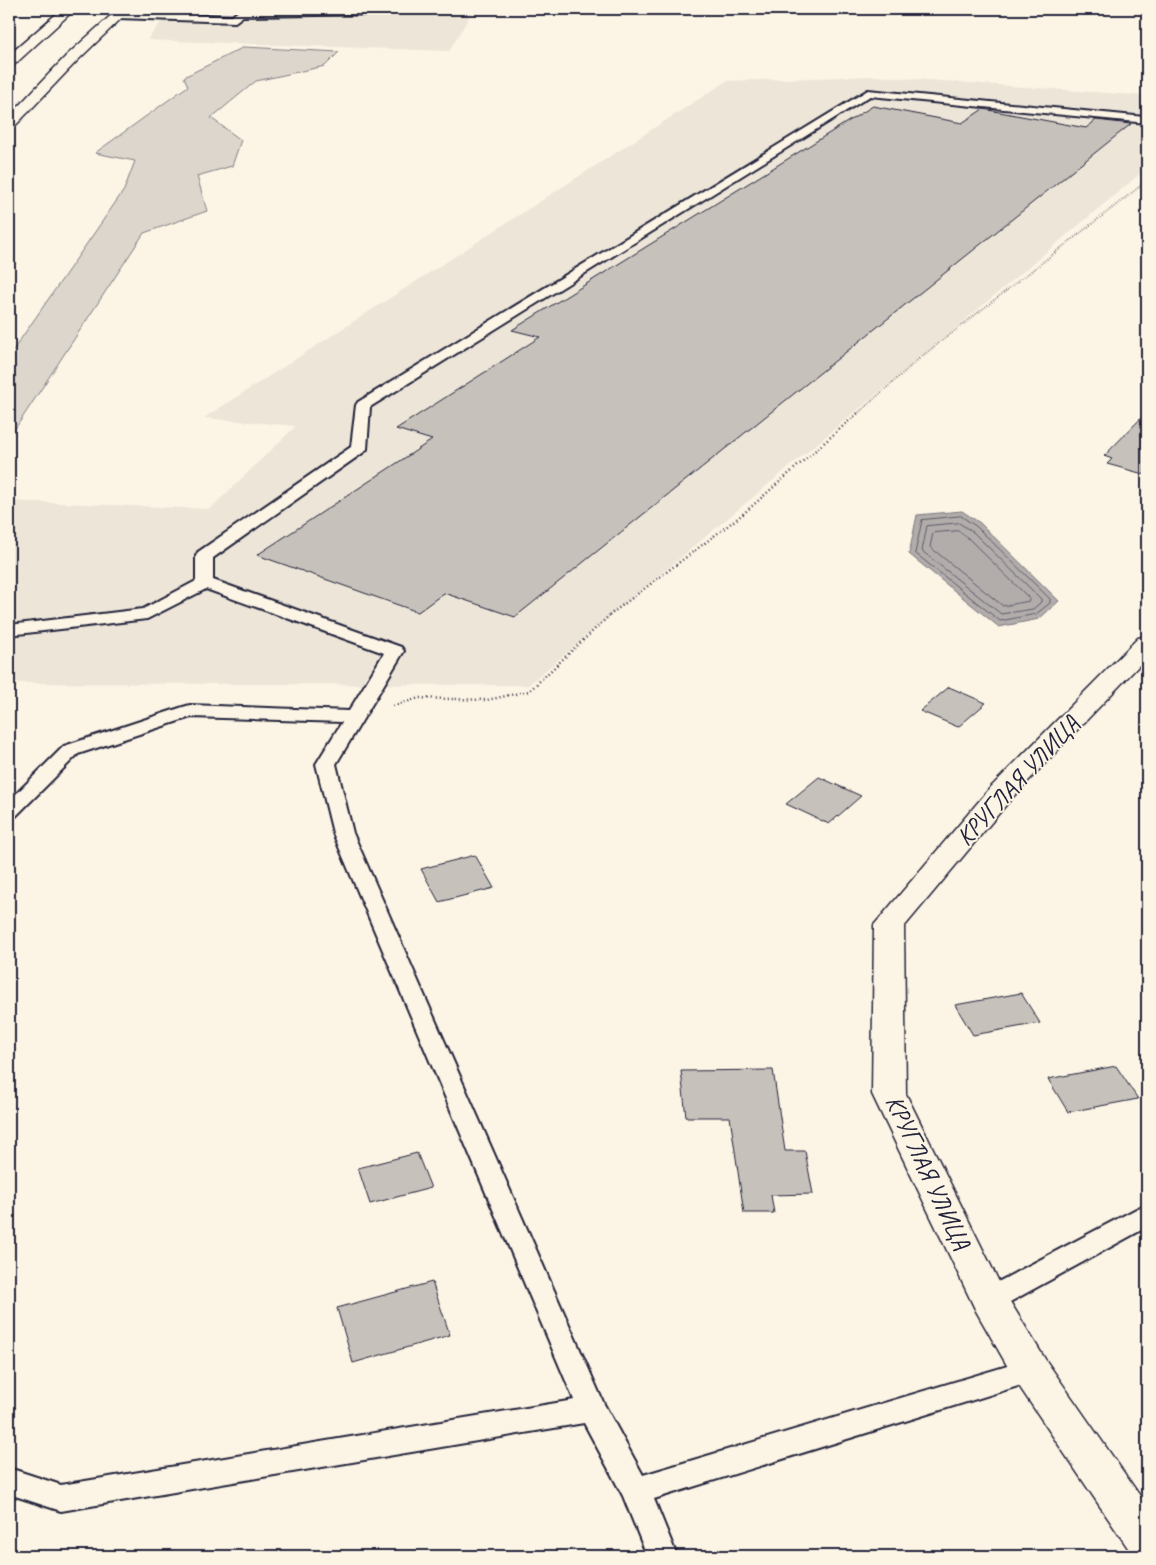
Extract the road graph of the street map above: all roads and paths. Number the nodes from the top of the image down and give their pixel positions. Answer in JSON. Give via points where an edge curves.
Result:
{"nodes":[{"id":1,"x":70,"y":9,"type":"edge"},
{"id":2,"x":122,"y":12,"type":"edge"},
{"id":3,"x":382,"y":12,"type":"dead end"},
{"id":4,"x":9,"y":62,"type":"edge"},
{"id":5,"x":1145,"y":120,"type":"dead end"},
{"id":6,"x":9,"y":124,"type":"edge"},
{"id":7,"x":1147,"y":181,"type":"edge"},
{"id":8,"x":205,"y":583,"type":"junction"},
{"id":9,"x":9,"y":630,"type":"edge"},
{"id":10,"x":1147,"y":643,"type":"edge"},
{"id":11,"x":356,"y":717,"type":"junction"},
{"id":12,"x":9,"y":812,"type":"edge"},
{"id":13,"x":1147,"y":1215,"type":"edge"},
{"id":14,"x":989,"y":1300,"type":"junction"},
{"id":15,"x":1031,"y":1371,"type":"junction"},
{"id":16,"x":592,"y":1409,"type":"junction"},
{"id":17,"x":9,"y":1481,"type":"edge"},
{"id":18,"x":636,"y":1491,"type":"junction"},
{"id":19,"x":1147,"y":1540,"type":"edge"},
{"id":20,"x":662,"y":1556,"type":"edge"}],
"edges":[{"from":1,"to":4,"type":"main road"},
{"from":2,"to":3,"type":"lane","via":[[235,19],[240,13]]},
{"from":2,"to":6,"type":"main road","via":[[72,58]]},
{"from":5,"to":8,"type":"lane","via":[[868,93],[363,404],[359,449],[204,556]]},
{"from":7,"to":11,"type":"path","via":[[921,357],[743,514],[612,614],[529,691],[487,700],[419,698]]},
{"from":8,"to":9,"type":"lane","via":[[147,614]]},
{"from":8,"to":11,"type":"lane","via":[[395,651]]},
{"from":10,"to":14,"type":"main road","name":"КРУГЛАЯ УЛИЦА","via":[[1001,792],[889,925],[889,1094]]},
{"from":11,"to":12,"type":"lane","via":[[190,711],[71,750]]},
{"from":11,"to":16,"type":"lane","via":[[326,764],[343,833]]},
{"from":13,"to":14,"type":"lane"},
{"from":14,"to":15,"type":"main road","name":"КРУГЛАЯ УЛИЦА"},
{"from":15,"to":18,"type":"lane"},
{"from":15,"to":19,"type":"main road","name":"КРУГЛАЯ УЛИЦА"},
{"from":16,"to":17,"type":"lane","via":[[61,1498]]},
{"from":16,"to":18,"type":"lane"},
{"from":18,"to":20,"type":"lane"}]}
